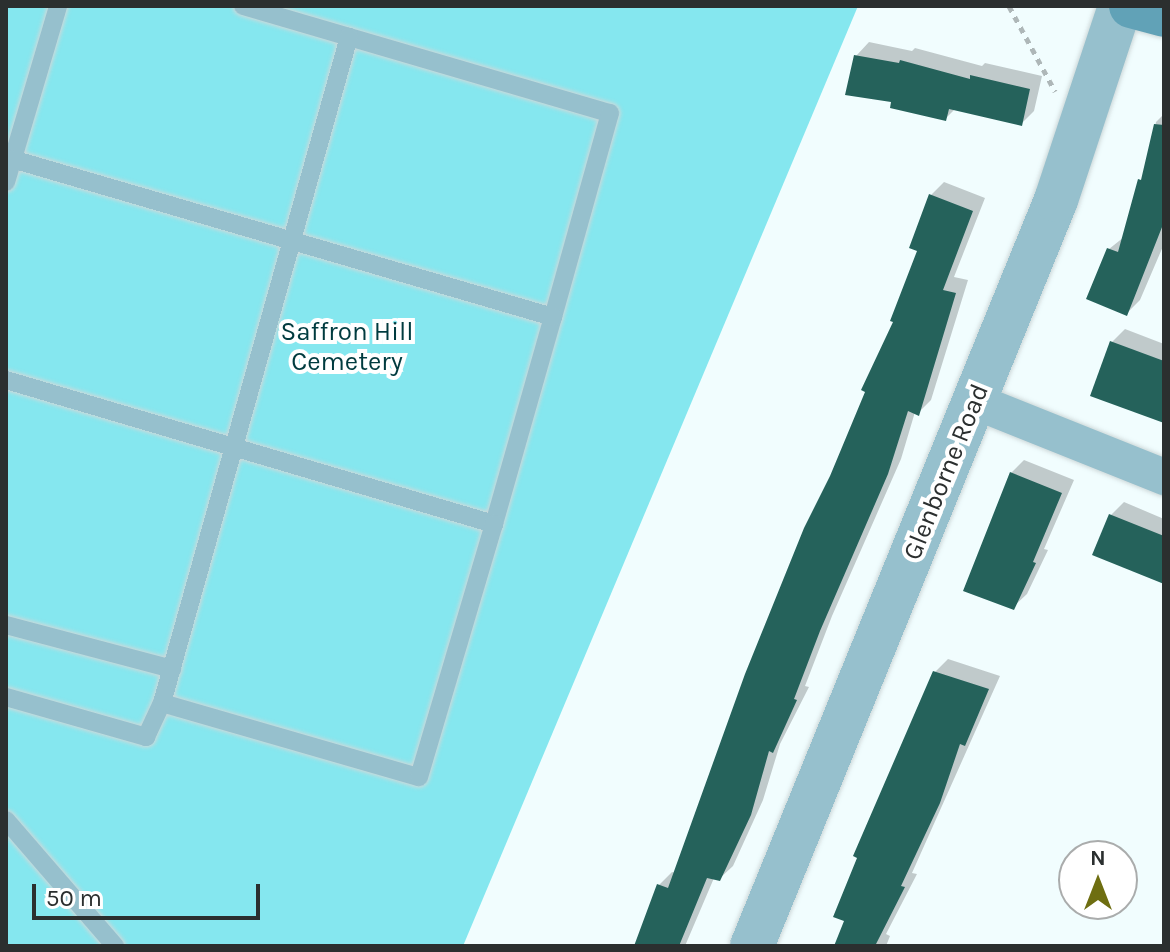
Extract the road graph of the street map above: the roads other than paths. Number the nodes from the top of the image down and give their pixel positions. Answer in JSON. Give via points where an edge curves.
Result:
{"nodes":[{"id":1,"x":58,"y":6,"type":"edge"},
{"id":2,"x":243,"y":6,"type":"edge"},
{"id":3,"x":1120,"y":6,"type":"edge"},
{"id":4,"x":1131,"y":6,"type":"edge"},
{"id":5,"x":1164,"y":15,"type":"edge"},
{"id":6,"x":349,"y":37,"type":"junction"},
{"id":7,"x":12,"y":159,"type":"junction"},
{"id":8,"x":6,"y":182,"type":"edge"},
{"id":9,"x":292,"y":240,"type":"junction"},
{"id":10,"x":553,"y":317,"type":"junction"},
{"id":11,"x":6,"y":380,"type":"edge"},
{"id":12,"x":974,"y":401,"type":"junction"},
{"id":13,"x":233,"y":447,"type":"junction"},
{"id":14,"x":1164,"y":477,"type":"edge"},
{"id":15,"x":494,"y":524,"type":"junction"},
{"id":16,"x":6,"y":625,"type":"edge"},
{"id":17,"x":172,"y":669,"type":"junction"},
{"id":18,"x":6,"y":697,"type":"edge"},
{"id":19,"x":162,"y":703,"type":"junction"},
{"id":20,"x":6,"y":820,"type":"edge"},
{"id":21,"x":755,"y":940,"type":"edge"},
{"id":22,"x":115,"y":946,"type":"edge"}],
"edges":[{"from":1,"to":7,"type":"lane"},
{"from":2,"to":6,"type":"lane"},
{"from":3,"to":12,"type":"street","name":"Glenborne Road","via":[[1056,200]]},
{"from":4,"to":5,"type":"main road"},
{"from":6,"to":9,"type":"lane"},
{"from":6,"to":10,"type":"lane","via":[[610,113]]},
{"from":7,"to":8,"type":"lane"},
{"from":7,"to":9,"type":"lane"},
{"from":9,"to":10,"type":"lane"},
{"from":9,"to":13,"type":"lane"},
{"from":10,"to":15,"type":"lane"},
{"from":11,"to":13,"type":"lane"},
{"from":12,"to":14,"type":"street"},
{"from":12,"to":21,"type":"street","name":"Glenborne Road"},
{"from":13,"to":15,"type":"lane"},
{"from":13,"to":17,"type":"lane"},
{"from":15,"to":19,"type":"lane","via":[[419,777]]},
{"from":16,"to":17,"type":"lane"},
{"from":17,"to":19,"type":"lane"},
{"from":18,"to":19,"type":"lane","via":[[146,737]]},
{"from":20,"to":22,"type":"lane"}]}
